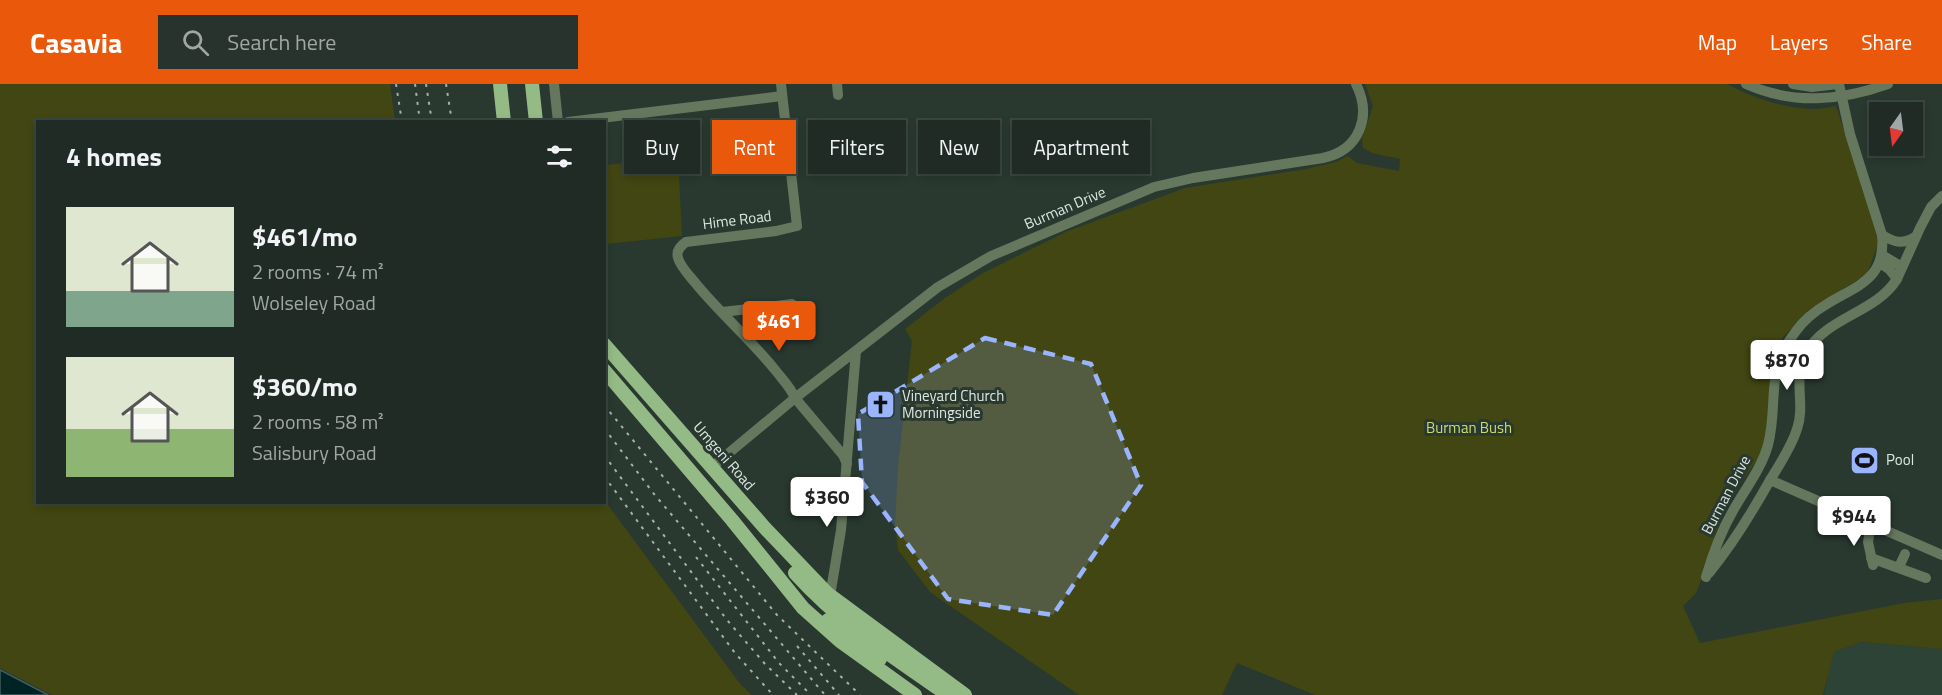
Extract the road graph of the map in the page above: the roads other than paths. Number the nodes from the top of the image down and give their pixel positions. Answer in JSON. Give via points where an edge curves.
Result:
{"nodes":[{"id":1,"x":500,"y":84,"type":"edge"},
{"id":2,"x":532,"y":84,"type":"edge"},
{"id":3,"x":554,"y":84,"type":"edge"},
{"id":4,"x":1356,"y":84,"type":"edge"},
{"id":5,"x":1746,"y":84,"type":"edge"},
{"id":6,"x":1793,"y":84,"type":"edge"},
{"id":7,"x":1839,"y":84,"type":"edge"},
{"id":8,"x":1888,"y":84,"type":"edge"},
{"id":9,"x":782,"y":90,"type":"edge"},
{"id":10,"x":1841,"y":96,"type":"junction"},
{"id":11,"x":504,"y":120,"type":"edge"},
{"id":12,"x":536,"y":120,"type":"edge"},
{"id":13,"x":558,"y":120,"type":"edge"},
{"id":14,"x":581,"y":120,"type":"edge"},
{"id":15,"x":1942,"y":196,"type":"edge"},
{"id":16,"x":1882,"y":235,"type":"junction"},
{"id":17,"x":1915,"y":237,"type":"junction"},
{"id":18,"x":1881,"y":259,"type":"junction"},
{"id":19,"x":1902,"y":267,"type":"junction"},
{"id":20,"x":1897,"y":279,"type":"junction"},
{"id":21,"x":792,"y":304,"type":"dead end"},
{"id":22,"x":722,"y":312,"type":"junction"},
{"id":23,"x":606,"y":344,"type":"edge"},
{"id":24,"x":856,"y":351,"type":"junction"},
{"id":25,"x":606,"y":372,"type":"edge"},
{"id":26,"x":795,"y":398,"type":"junction"},
{"id":27,"x":847,"y":464,"type":"junction"},
{"id":28,"x":712,"y":467,"type":"junction"},
{"id":29,"x":1770,"y":480,"type":"junction"},
{"id":30,"x":1871,"y":524,"type":"junction"},
{"id":31,"x":764,"y":527,"type":"junction"},
{"id":32,"x":1715,"y":547,"type":"junction"},
{"id":33,"x":758,"y":551,"type":"junction"},
{"id":34,"x":1727,"y":552,"type":"junction"},
{"id":35,"x":1905,"y":554,"type":"dead end"},
{"id":36,"x":1942,"y":555,"type":"edge"},
{"id":37,"x":1899,"y":567,"type":"junction"},
{"id":38,"x":1926,"y":578,"type":"dead end"},
{"id":39,"x":830,"y":596,"type":"junction"},
{"id":40,"x":915,"y":695,"type":"edge"},
{"id":41,"x":932,"y":695,"type":"edge"},
{"id":42,"x":948,"y":695,"type":"edge"},
{"id":43,"x":965,"y":695,"type":"edge"}],
"edges":[{"from":1,"to":11,"type":"main road"},
{"from":2,"to":12,"type":"main road"},
{"from":3,"to":13,"type":"street"},
{"from":4,"to":24,"type":"street","name":"Burman Drive","via":[[1364,115],[1347,147],[1334,156],[1193,178],[1134,194],[980,261],[938,287]]},
{"from":5,"to":10,"type":"street","via":[[1798,99]]},
{"from":6,"to":7,"type":"street"},
{"from":7,"to":10,"type":"street"},
{"from":8,"to":10,"type":"street"},
{"from":9,"to":14,"type":"street"},
{"from":9,"to":22,"type":"street","name":"Hime Road","via":[[798,226],[686,242],[678,253],[683,267]]},
{"from":10,"to":16,"type":"street"},
{"from":15,"to":17,"type":"street","via":[[1931,207]]},
{"from":16,"to":17,"type":"street","via":[[1898,242]]},
{"from":16,"to":18,"type":"street"},
{"from":17,"to":19,"type":"street"},
{"from":18,"to":19,"type":"street"},
{"from":18,"to":20,"type":"street"},
{"from":18,"to":32,"type":"street","name":"Burman Drive","via":[[1866,281],[1825,305],[1790,339],[1774,375],[1763,459]]},
{"from":19,"to":20,"type":"street"},
{"from":20,"to":29,"type":"street","via":[[1884,294],[1834,325],[1807,350],[1799,370],[1800,421]]},
{"from":21,"to":22,"type":"street"},
{"from":22,"to":26,"type":"street","via":[[769,362]]},
{"from":23,"to":28,"type":"main road","name":"Umgeni Road"},
{"from":24,"to":26,"type":"street","name":"Burman Drive"},
{"from":24,"to":27,"type":"street"},
{"from":25,"to":33,"type":"main road"},
{"from":26,"to":27,"type":"street"},
{"from":26,"to":28,"type":"street","name":"Burman Drive"},
{"from":27,"to":39,"type":"street"},
{"from":28,"to":31,"type":"main road","name":"Umgeni Road"},
{"from":29,"to":30,"type":"street"},
{"from":29,"to":34,"type":"street"},
{"from":30,"to":36,"type":"street"},
{"from":30,"to":37,"type":"street","via":[[1868,542],[1873,562]]},
{"from":31,"to":39,"type":"main road","name":"Umgeni Road"},
{"from":31,"to":42,"type":"main road","via":[[774,549],[823,602]]},
{"from":32,"to":34,"type":"street"},
{"from":32,"to":34,"type":"street","name":"Burman Drive","via":[[1706,577]]},
{"from":33,"to":40,"type":"main road","via":[[792,596],[822,626]]},
{"from":33,"to":41,"type":"main road","via":[[832,624]]},
{"from":35,"to":37,"type":"street"},
{"from":37,"to":38,"type":"street"},
{"from":39,"to":43,"type":"main road","name":"Umgeni Road"}]}
